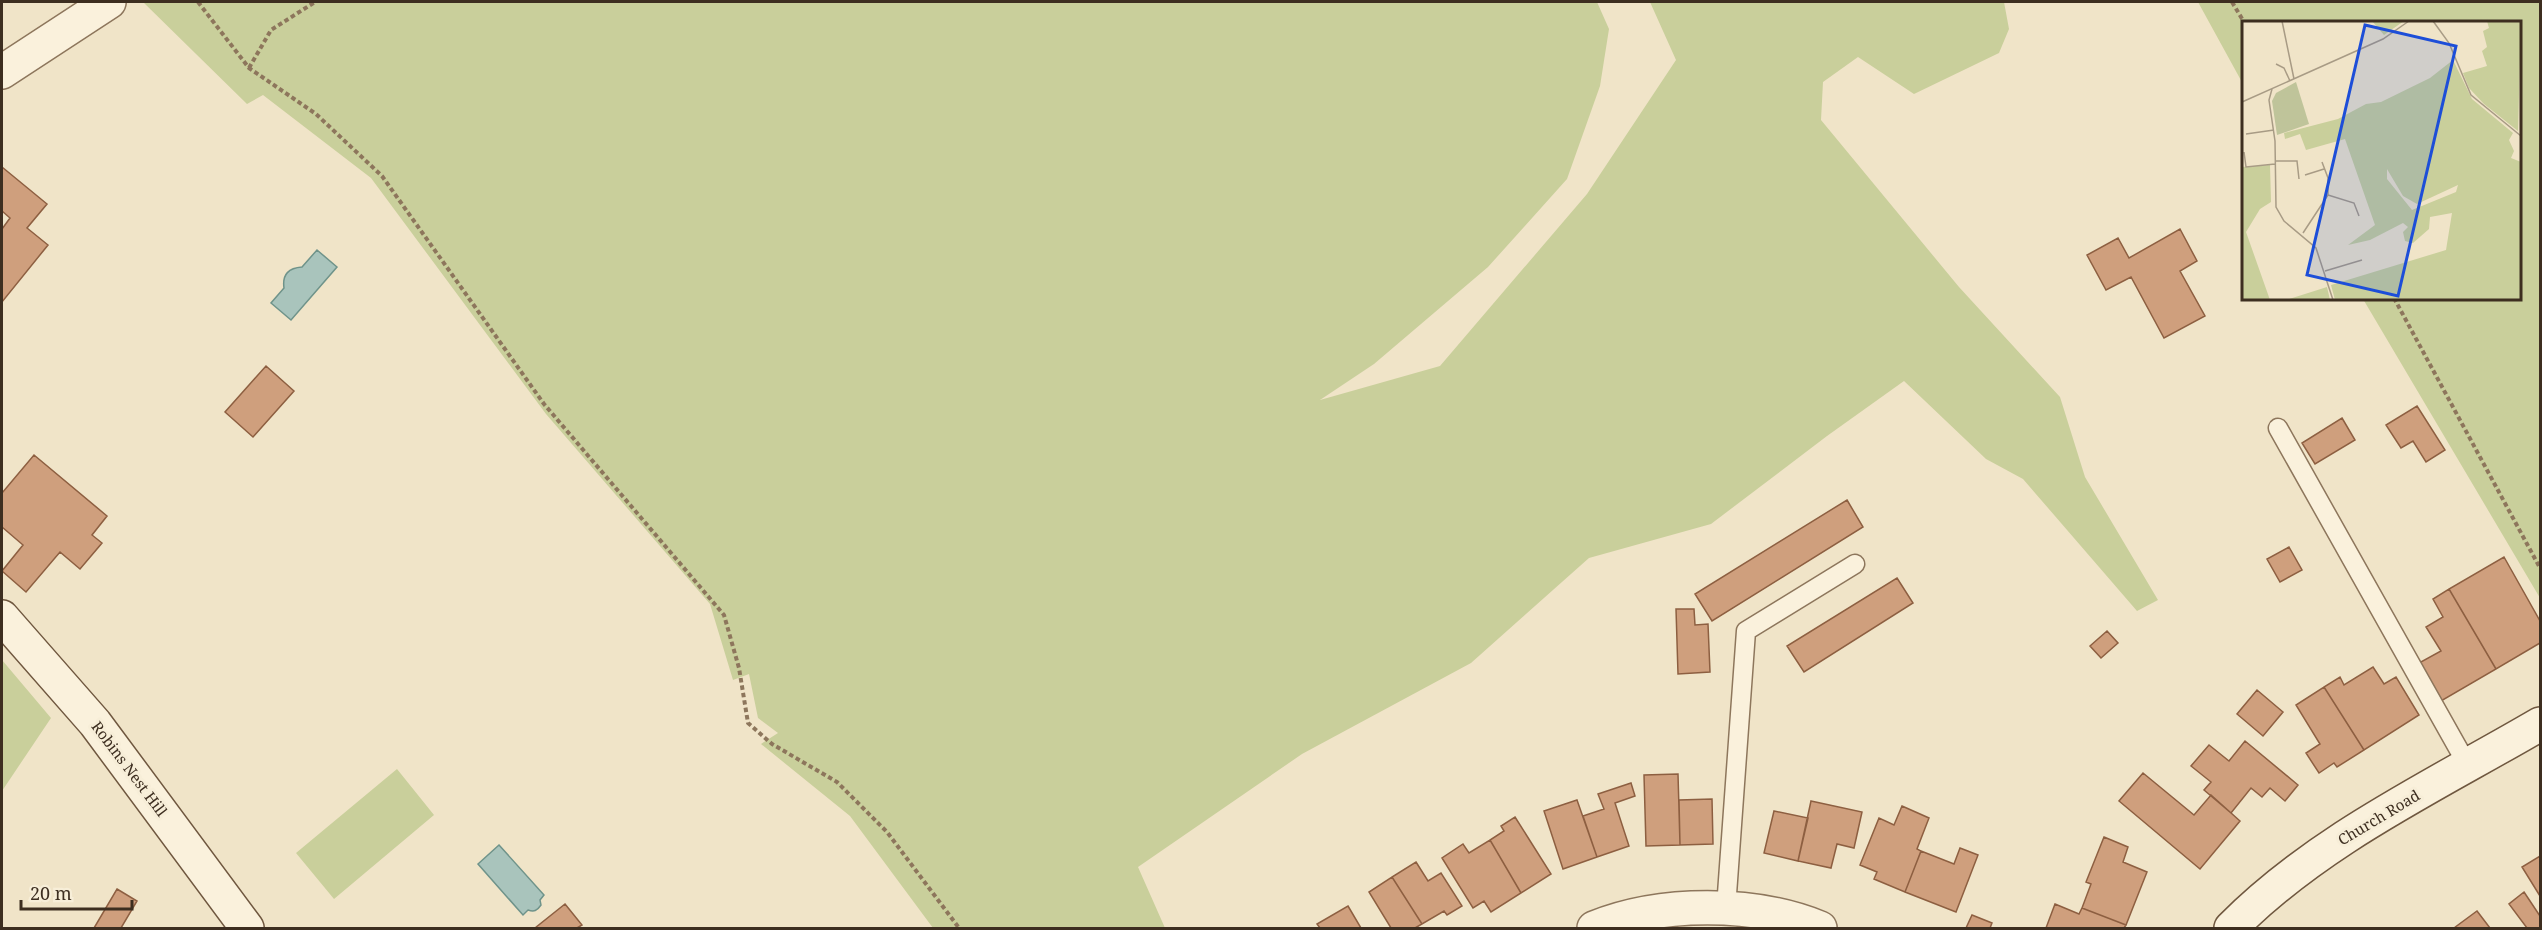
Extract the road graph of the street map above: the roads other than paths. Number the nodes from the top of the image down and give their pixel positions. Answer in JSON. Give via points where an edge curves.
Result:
{"nodes":[{"id":1,"x":109,"y":2,"type":"edge"},
{"id":2,"x":2,"y":72,"type":"edge"},
{"id":3,"x":2278,"y":428,"type":"dead end"},
{"id":4,"x":1855,"y":564,"type":"dead end"},
{"id":5,"x":2,"y":617,"type":"edge"},
{"id":6,"x":2541,"y":724,"type":"edge"},
{"id":7,"x":2468,"y":766,"type":"junction"},
{"id":8,"x":1726,"y":908,"type":"junction"},
{"id":9,"x":247,"y":928,"type":"edge"},
{"id":10,"x":1594,"y":928,"type":"edge"},
{"id":11,"x":1820,"y":928,"type":"edge"},
{"id":12,"x":2231,"y":928,"type":"edge"}],
"edges":[{"from":1,"to":2,"type":"street"},
{"from":3,"to":7,"type":"lane"},
{"from":4,"to":8,"type":"lane","via":[[1746,631]]},
{"from":5,"to":9,"type":"street","name":"Robins Nest Hill","via":[[95,723]]},
{"from":6,"to":7,"type":"street","name":"Church Road"},
{"from":7,"to":12,"type":"street","name":"Church Road","via":[[2307,862]]},
{"from":8,"to":10,"type":"street","via":[[1666,910]]},
{"from":8,"to":11,"type":"street"}]}
